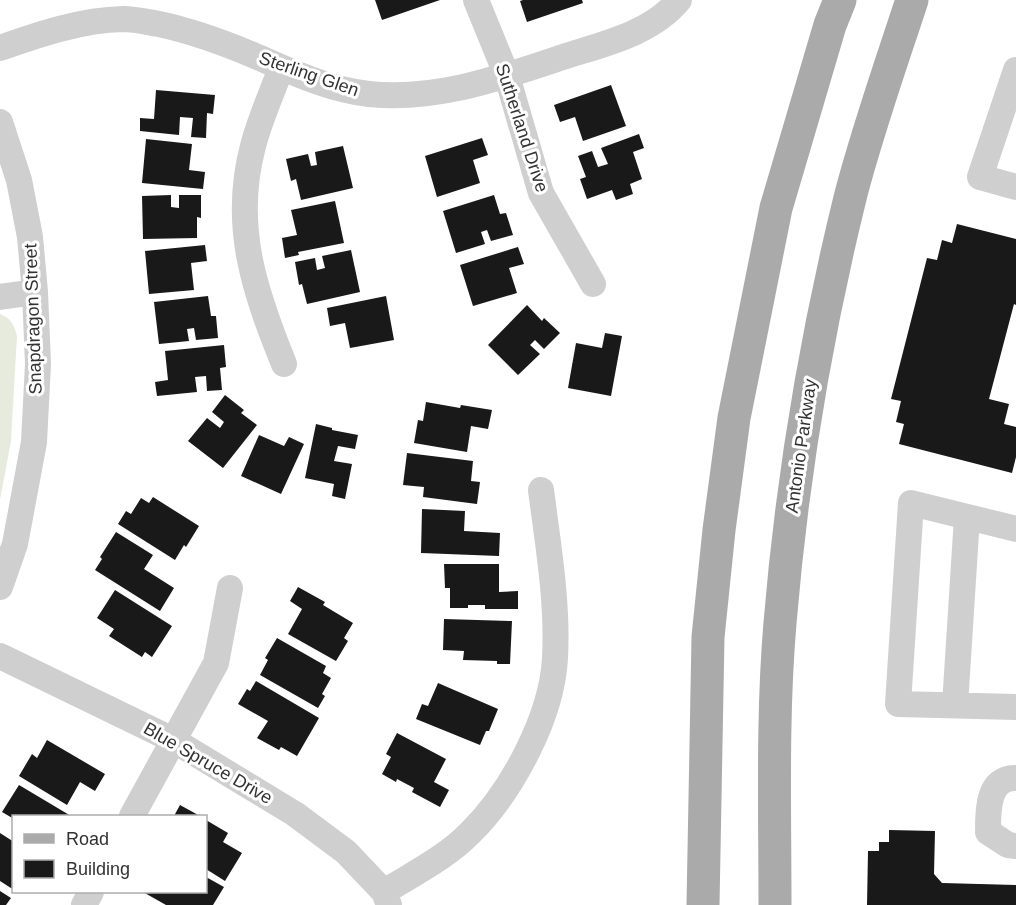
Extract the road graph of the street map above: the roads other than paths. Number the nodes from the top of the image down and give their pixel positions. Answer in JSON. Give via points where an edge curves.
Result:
{"nodes":[{"id":1,"x":476,"y":0,"type":"edge"},
{"id":2,"x":679,"y":0,"type":"edge"},
{"id":3,"x":840,"y":0,"type":"edge"},
{"id":4,"x":912,"y":0,"type":"edge"},
{"id":5,"x":136,"y":10,"type":"edge"},
{"id":6,"x":0,"y":48,"type":"edge"},
{"id":7,"x":281,"y":68,"type":"junction"},
{"id":8,"x":1016,"y":70,"type":"edge"},
{"id":9,"x":507,"y":76,"type":"junction"},
{"id":10,"x":0,"y":122,"type":"edge"},
{"id":11,"x":1016,"y":187,"type":"edge"},
{"id":12,"x":593,"y":284,"type":"dead end"},
{"id":13,"x":35,"y":292,"type":"junction"},
{"id":14,"x":0,"y":297,"type":"edge"},
{"id":15,"x":284,"y":364,"type":"dead end"},
{"id":16,"x":541,"y":490,"type":"dead end"},
{"id":17,"x":967,"y":517,"type":"junction"},
{"id":18,"x":1016,"y":529,"type":"edge"},
{"id":19,"x":0,"y":587,"type":"edge"},
{"id":20,"x":230,"y":588,"type":"dead end"},
{"id":21,"x":0,"y":656,"type":"edge"},
{"id":22,"x":955,"y":705,"type":"junction"},
{"id":23,"x":1016,"y":707,"type":"edge"},
{"id":24,"x":173,"y":741,"type":"junction"},
{"id":25,"x":1016,"y":778,"type":"edge"},
{"id":26,"x":133,"y":815,"type":"edge"},
{"id":27,"x":1016,"y":846,"type":"edge"},
{"id":28,"x":387,"y":898,"type":"edge"},
{"id":29,"x":703,"y":905,"type":"edge"},
{"id":30,"x":775,"y":905,"type":"edge"}],
"edges":[{"from":1,"to":9,"type":"street","name":"Sutherland Drive"},
{"from":2,"to":9,"type":"street","name":"Sterling Glen","via":[[638,31]]},
{"from":3,"to":29,"type":"main road","via":[[776,208],[734,418],[708,637]]},
{"from":4,"to":30,"type":"main road","name":"Antonio Parkway","via":[[852,192],[814,358],[801,441],[779,635]]},
{"from":5,"to":6,"type":"street","name":"Sterling Glen"},
{"from":5,"to":7,"type":"street","name":"Sterling Glen"},
{"from":7,"to":9,"type":"street","name":"Sterling Glen","via":[[339,89],[398,96],[440,92]]},
{"from":7,"to":15,"type":"street","via":[[253,144],[244,218],[252,275]]},
{"from":8,"to":11,"type":"street","via":[[980,177]]},
{"from":9,"to":12,"type":"street","name":"Sutherland Drive","via":[[541,193]]},
{"from":10,"to":13,"type":"street","name":"Snapdragon Street","via":[[19,180]]},
{"from":13,"to":14,"type":"street"},
{"from":13,"to":19,"type":"street","name":"Snapdragon Street","via":[[38,364],[34,442],[15,544]]},
{"from":16,"to":28,"type":"street","via":[[552,579],[555,659],[544,713],[514,775],[470,834]]},
{"from":17,"to":18,"type":"street"},
{"from":17,"to":22,"type":"street"},
{"from":17,"to":22,"type":"street","via":[[911,503],[898,704]]},
{"from":20,"to":24,"type":"street","via":[[216,663]]},
{"from":21,"to":24,"type":"street","name":"Blue Spruce Drive"},
{"from":22,"to":23,"type":"street"},
{"from":24,"to":26,"type":"street"},
{"from":24,"to":28,"type":"street","name":"Blue Spruce Drive","via":[[295,814],[346,852]]},
{"from":25,"to":27,"type":"street","via":[[996,786],[988,805],[988,832]]}]}
